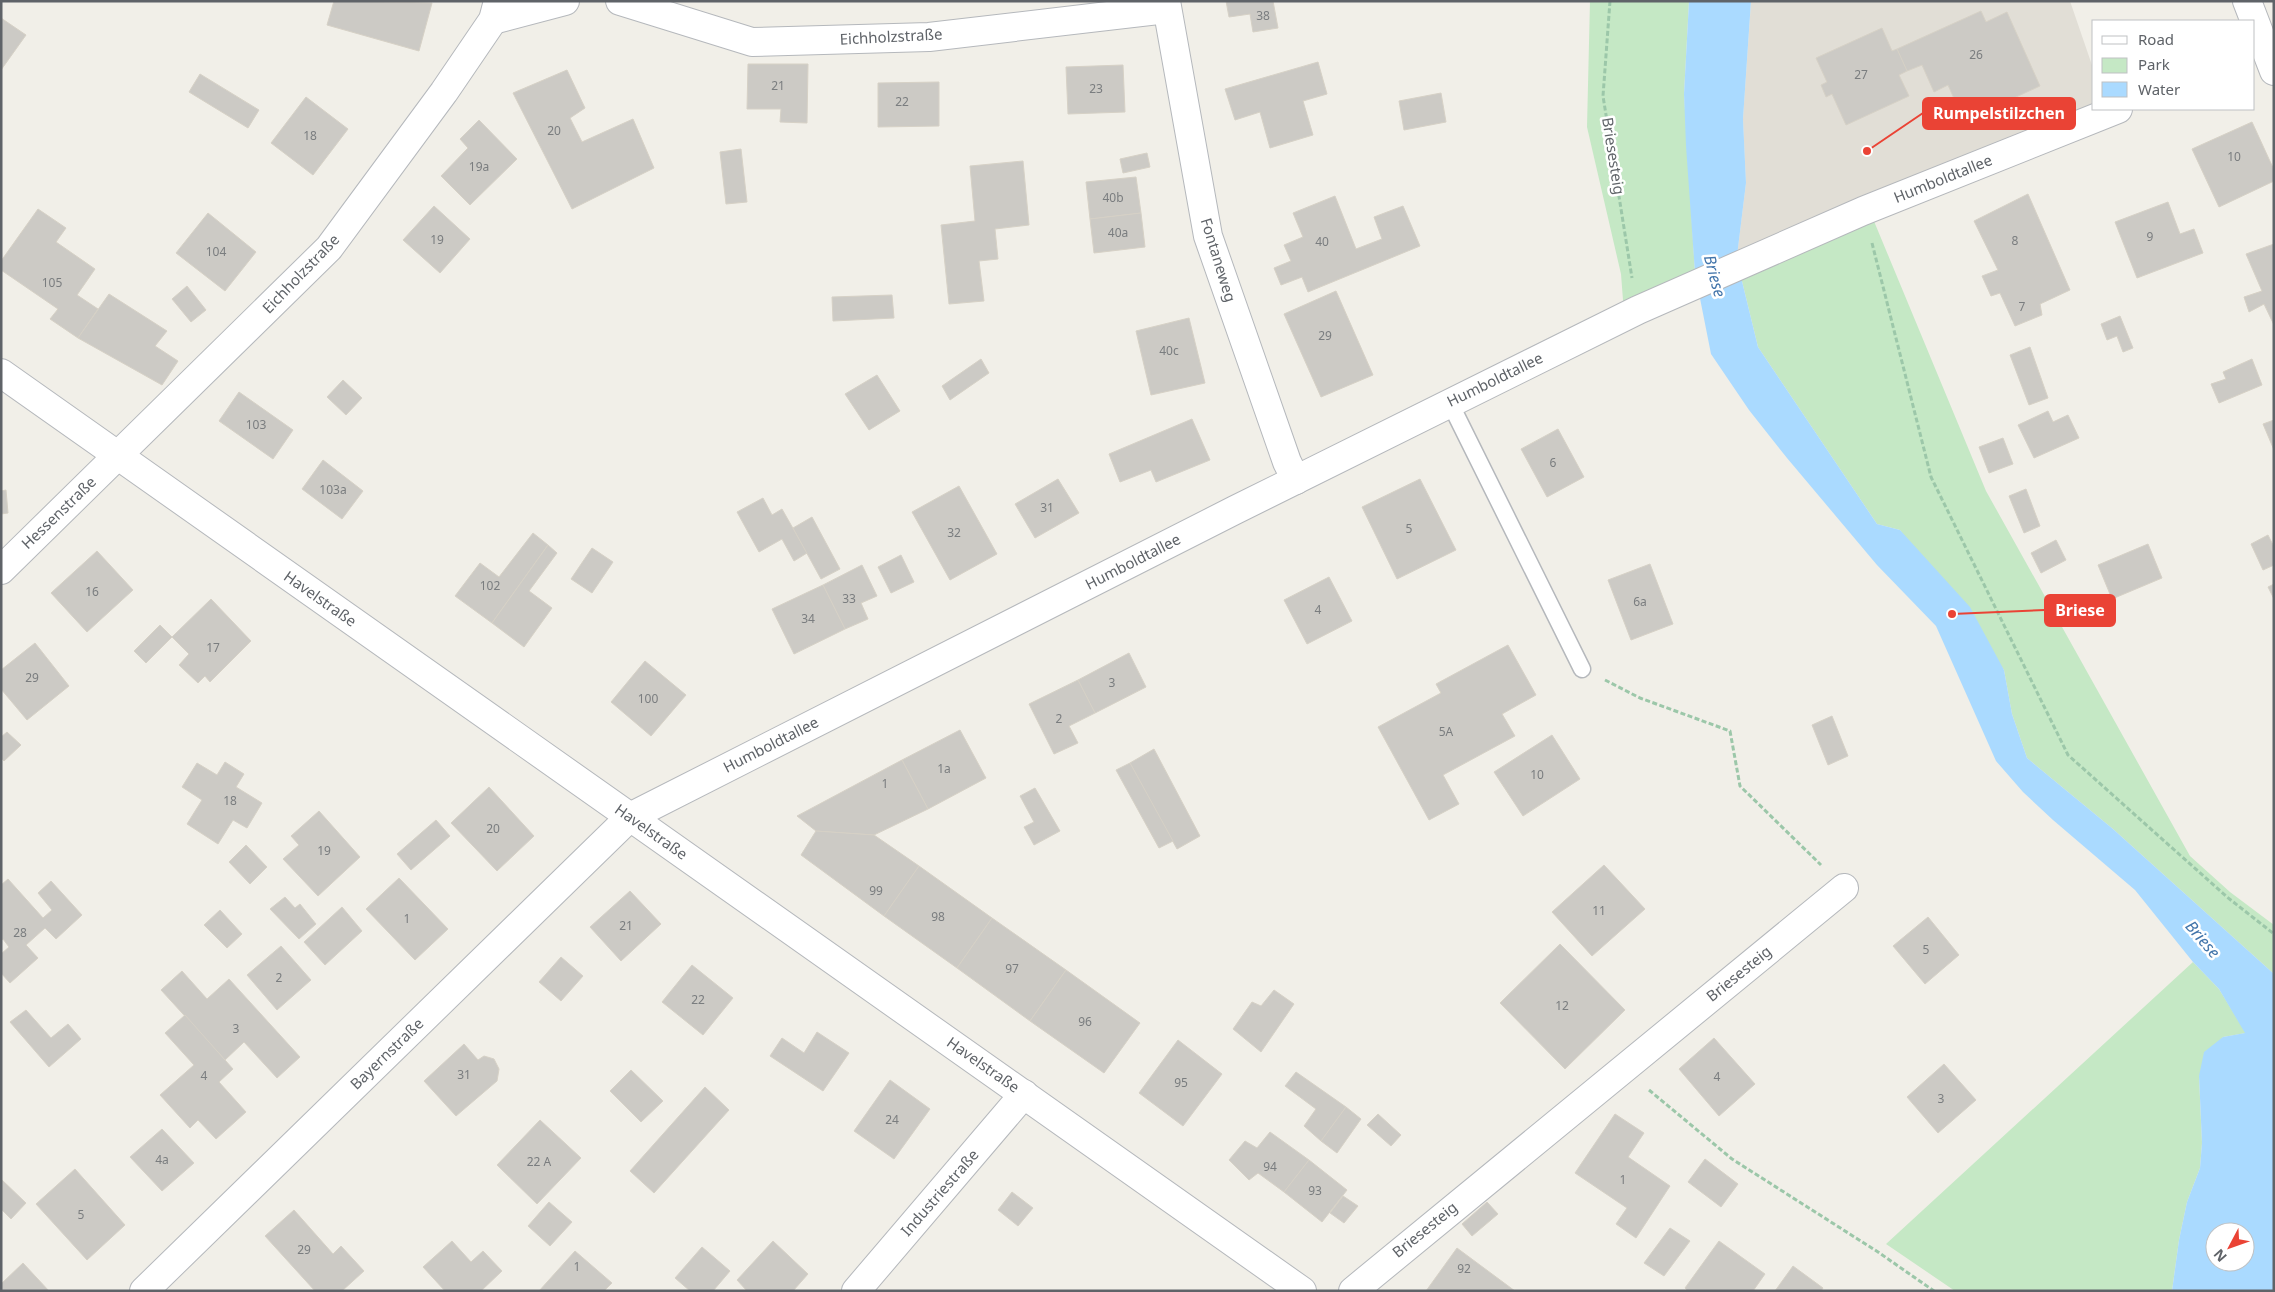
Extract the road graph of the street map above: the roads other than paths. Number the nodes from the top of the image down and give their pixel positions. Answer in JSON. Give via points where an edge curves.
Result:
{"nodes":[{"id":1,"x":565,"y":1,"type":"edge"},
{"id":2,"x":620,"y":1,"type":"edge"},
{"id":3,"x":2246,"y":1,"type":"edge"},
{"id":4,"x":1166,"y":5,"type":"edge"},
{"id":5,"x":495,"y":11,"type":"edge"},
{"id":6,"x":2253,"y":20,"type":"edge"},
{"id":7,"x":2255,"y":25,"type":"edge"},
{"id":8,"x":2266,"y":55,"type":"edge"},
{"id":9,"x":2116,"y":110,"type":"edge"},
{"id":10,"x":1,"y":373,"type":"edge"},
{"id":11,"x":1450,"y":403,"type":"junction"},
{"id":12,"x":117,"y":456,"type":"junction"},
{"id":13,"x":1296,"y":480,"type":"junction"},
{"id":14,"x":1,"y":570,"type":"edge"},
{"id":15,"x":1582,"y":669,"type":"road end"},
{"id":16,"x":630,"y":817,"type":"junction"},
{"id":17,"x":1844,"y":888,"type":"road end"},
{"id":18,"x":1024,"y":1094,"type":"junction"},
{"id":19,"x":144,"y":1291,"type":"edge"},
{"id":20,"x":856,"y":1291,"type":"edge"},
{"id":21,"x":1302,"y":1291,"type":"edge"},
{"id":22,"x":1353,"y":1291,"type":"edge"}],
"edges":[{"from":1,"to":5,"type":"street","name":"Eichholzstraße"},
{"from":2,"to":4,"type":"street","name":"Eichholzstraße","via":[[752,42],[929,37]]},
{"from":3,"to":6,"type":"street"},
{"from":4,"to":13,"type":"street","name":"Fontaneweg","via":[[1208,236]]},
{"from":5,"to":12,"type":"street","name":"Eichholzstraße","via":[[444,92],[329,248]]},
{"from":7,"to":8,"type":"street"},
{"from":9,"to":11,"type":"street","name":"Humboldtallee","via":[[1768,252],[1638,310]]},
{"from":10,"to":12,"type":"street","name":"Havelstraße"},
{"from":11,"to":13,"type":"street","name":"Humboldtallee"},
{"from":11,"to":15,"type":"lane"},
{"from":12,"to":14,"type":"street","name":"Hessenstraße"},
{"from":12,"to":16,"type":"street","name":"Havelstraße"},
{"from":13,"to":16,"type":"street","name":"Humboldtallee"},
{"from":16,"to":18,"type":"street","name":"Havelstraße"},
{"from":16,"to":19,"type":"street","name":"Bayernstraße"},
{"from":17,"to":22,"type":"street","name":"Briesesteig"},
{"from":18,"to":20,"type":"street","name":"Industriestraße"},
{"from":18,"to":21,"type":"street","name":"Havelstraße"}]}
